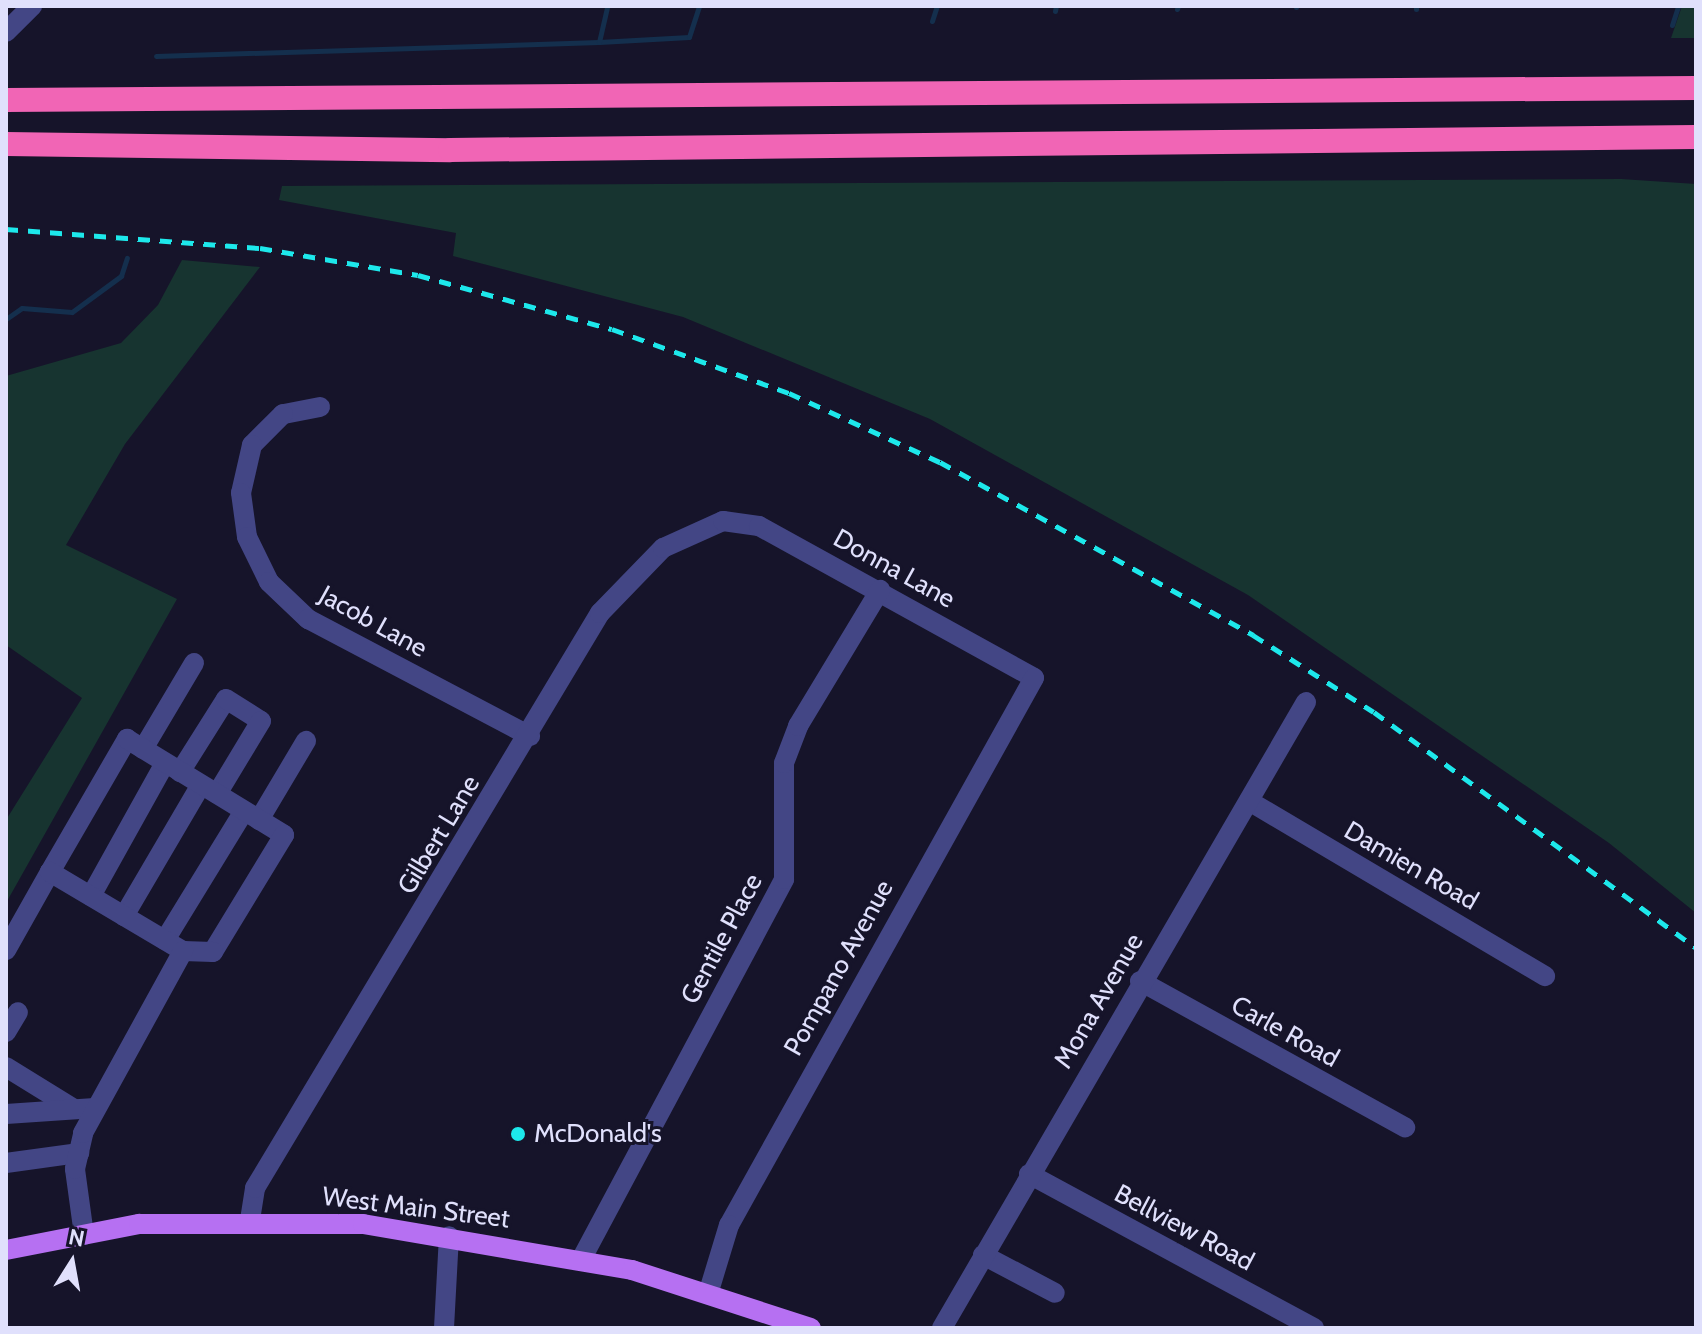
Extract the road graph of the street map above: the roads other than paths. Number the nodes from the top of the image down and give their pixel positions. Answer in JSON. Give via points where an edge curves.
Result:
{"nodes":[{"id":1,"x":32,"y":6,"type":"edge"},
{"id":2,"x":6,"y":32,"type":"edge"},
{"id":3,"x":1696,"y":88,"type":"edge"},
{"id":4,"x":6,"y":100,"type":"edge"},
{"id":5,"x":1696,"y":140,"type":"edge"},
{"id":6,"x":6,"y":144,"type":"edge"},
{"id":7,"x":320,"y":407,"type":"dead end"},
{"id":8,"x":723,"y":521,"type":"joint"},
{"id":9,"x":880,"y":590,"type":"junction"},
{"id":10,"x":194,"y":663,"type":"dead end"},
{"id":11,"x":1034,"y":678,"type":"joint"},
{"id":12,"x":1306,"y":702,"type":"dead end"},
{"id":13,"x":530,"y":736,"type":"junction"},
{"id":14,"x":306,"y":741,"type":"dead end"},
{"id":15,"x":143,"y":749,"type":"junction"},
{"id":16,"x":172,"y":767,"type":"junction"},
{"id":17,"x":209,"y":789,"type":"junction"},
{"id":18,"x":1249,"y":801,"type":"junction"},
{"id":19,"x":252,"y":816,"type":"junction"},
{"id":20,"x":50,"y":872,"type":"junction"},
{"id":21,"x":91,"y":896,"type":"junction"},
{"id":22,"x":124,"y":916,"type":"junction"},
{"id":23,"x":165,"y":940,"type":"junction"},
{"id":24,"x":6,"y":950,"type":"edge"},
{"id":25,"x":183,"y":951,"type":"junction"},
{"id":26,"x":1545,"y":976,"type":"dead end"},
{"id":27,"x":1140,"y":981,"type":"junction"},
{"id":28,"x":18,"y":1012,"type":"dead end"},
{"id":29,"x":6,"y":1032,"type":"edge"},
{"id":30,"x":6,"y":1067,"type":"edge"},
{"id":31,"x":84,"y":1108,"type":"junction"},
{"id":32,"x":6,"y":1114,"type":"edge"},
{"id":33,"x":1405,"y":1127,"type":"dead end"},
{"id":34,"x":79,"y":1153,"type":"junction"},
{"id":35,"x":6,"y":1163,"type":"edge"},
{"id":36,"x":1029,"y":1174,"type":"junction"},
{"id":37,"x":250,"y":1220,"type":"junction"},
{"id":38,"x":84,"y":1235,"type":"junction"},
{"id":39,"x":449,"y":1236,"type":"junction"},
{"id":40,"x":6,"y":1250,"type":"edge"},
{"id":41,"x":983,"y":1255,"type":"junction"},
{"id":42,"x":582,"y":1258,"type":"junction"},
{"id":43,"x":709,"y":1291,"type":"junction"},
{"id":44,"x":1055,"y":1293,"type":"dead end"},
{"id":45,"x":444,"y":1328,"type":"edge"},
{"id":46,"x":811,"y":1328,"type":"edge"},
{"id":47,"x":942,"y":1328,"type":"edge"},
{"id":48,"x":1314,"y":1328,"type":"edge"}],
"edges":[{"from":1,"to":2,"type":"street"},
{"from":3,"to":4,"type":"highway"},
{"from":5,"to":6,"type":"highway","via":[[466,150]]},
{"from":7,"to":13,"type":"street","name":"Jacob Lane","via":[[283,414],[252,445],[241,493],[247,537],[269,582],[308,619]]},
{"from":8,"to":9,"type":"street","name":"Donna Lane","via":[[759,526]]},
{"from":8,"to":13,"type":"street","name":"Gilbert Lane","via":[[663,548],[600,613]]},
{"from":9,"to":11,"type":"street","name":"Donna Lane"},
{"from":9,"to":42,"type":"street","name":"Gentile Place","via":[[798,726],[784,763],[784,879]]},
{"from":10,"to":15,"type":"street"},
{"from":11,"to":43,"type":"street","name":"Pompano Avenue","via":[[729,1225]]},
{"from":12,"to":18,"type":"street","name":"Mona Avenue"},
{"from":13,"to":37,"type":"street","name":"Gilbert Lane","via":[[255,1188]]},
{"from":14,"to":19,"type":"street"},
{"from":15,"to":16,"type":"street"},
{"from":15,"to":20,"type":"street","via":[[127,739]]},
{"from":16,"to":17,"type":"street"},
{"from":16,"to":17,"type":"street","via":[[226,699],[261,721]]},
{"from":16,"to":21,"type":"street"},
{"from":17,"to":19,"type":"street"},
{"from":17,"to":22,"type":"street"},
{"from":18,"to":26,"type":"street","name":"Damien Road"},
{"from":18,"to":27,"type":"street","name":"Mona Avenue"},
{"from":19,"to":23,"type":"street"},
{"from":19,"to":25,"type":"street","via":[[284,835],[213,952]]},
{"from":20,"to":21,"type":"street"},
{"from":20,"to":24,"type":"street"},
{"from":21,"to":22,"type":"street"},
{"from":22,"to":23,"type":"street"},
{"from":23,"to":25,"type":"street"},
{"from":25,"to":31,"type":"street"},
{"from":27,"to":33,"type":"street","name":"Carle Road"},
{"from":27,"to":36,"type":"street","name":"Mona Avenue"},
{"from":28,"to":29,"type":"street"},
{"from":30,"to":31,"type":"street"},
{"from":31,"to":32,"type":"street"},
{"from":31,"to":34,"type":"street"},
{"from":34,"to":35,"type":"street"},
{"from":34,"to":38,"type":"street"},
{"from":36,"to":41,"type":"street","name":"Mona Avenue"},
{"from":36,"to":48,"type":"street","name":"Bellview Road"},
{"from":37,"to":38,"type":"main road","name":"West Main Street"},
{"from":37,"to":39,"type":"main road","name":"West Main Street"},
{"from":38,"to":40,"type":"main road","name":"West Main Street"},
{"from":39,"to":42,"type":"main road","name":"West Main Street"},
{"from":39,"to":45,"type":"street"},
{"from":41,"to":44,"type":"street"},
{"from":41,"to":47,"type":"street","name":"Mona Avenue"},
{"from":42,"to":43,"type":"main road","name":"West Main Street"},
{"from":43,"to":46,"type":"main road","name":"West Main Street"}]}
